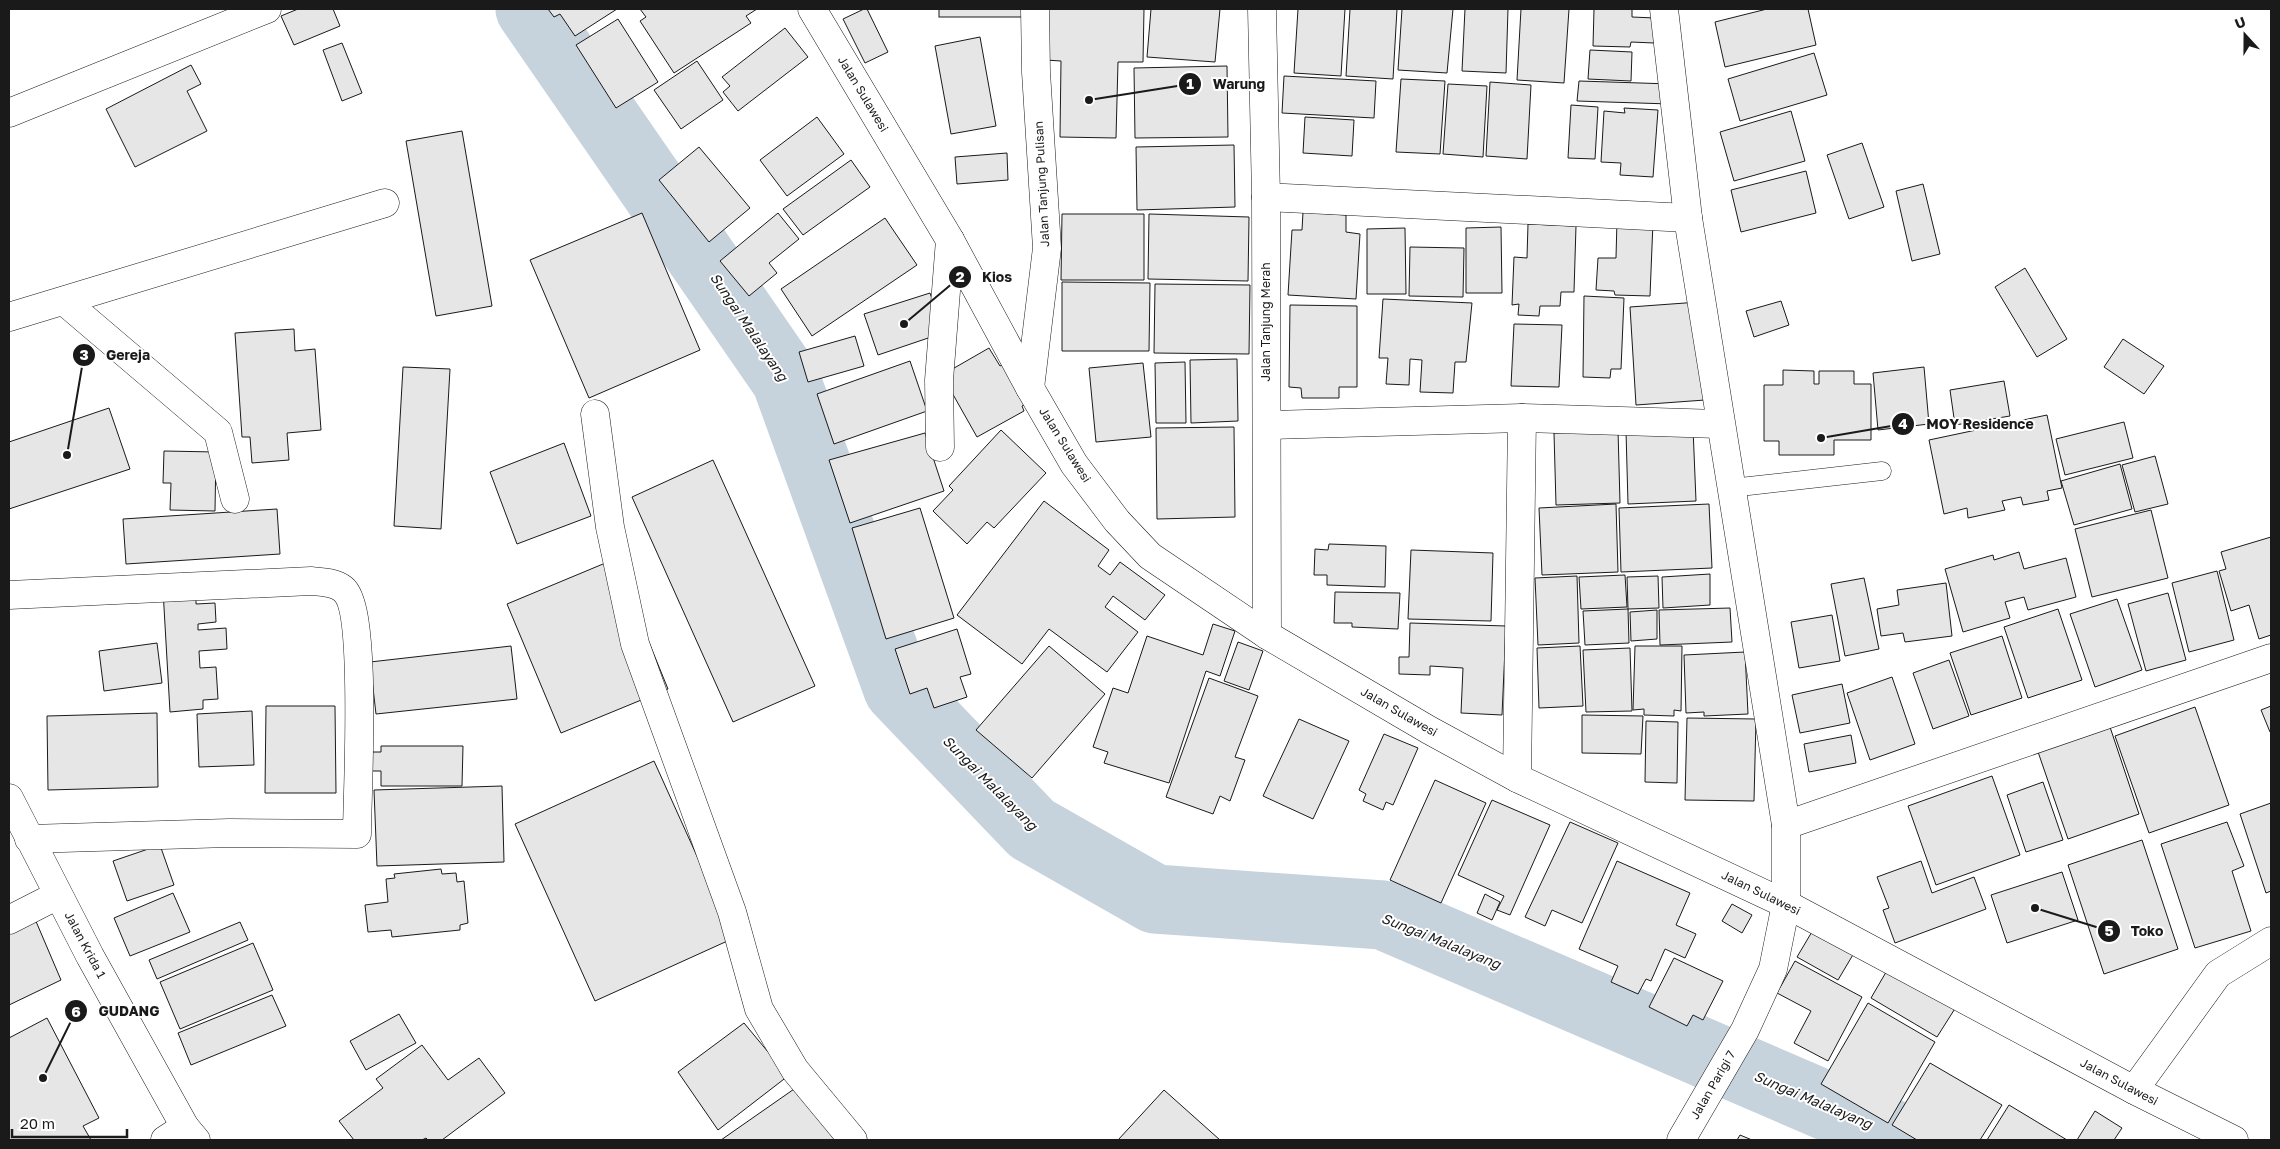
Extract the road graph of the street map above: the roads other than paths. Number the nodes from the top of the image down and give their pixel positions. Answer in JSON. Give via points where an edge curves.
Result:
{"nodes":[{"id":1,"x":267,"y":9,"type":"edge"},
{"id":2,"x":812,"y":9,"type":"edge"},
{"id":3,"x":1035,"y":9,"type":"edge"},
{"id":4,"x":1262,"y":9,"type":"edge"},
{"id":5,"x":1664,"y":9,"type":"edge"},
{"id":6,"x":9,"y":113,"type":"edge"},
{"id":7,"x":1266,"y":196,"type":"junction"},
{"id":8,"x":385,"y":204,"type":"dead end"},
{"id":9,"x":1688,"y":218,"type":"junction"},
{"id":10,"x":950,"y":240,"type":"junction"},
{"id":11,"x":64,"y":302,"type":"junction"},
{"id":12,"x":9,"y":318,"type":"edge"},
{"id":13,"x":1030,"y":388,"type":"junction"},
{"id":14,"x":594,"y":414,"type":"dead end"},
{"id":15,"x":1522,"y":418,"type":"junction"},
{"id":16,"x":1719,"y":424,"type":"junction"},
{"id":17,"x":1267,"y":425,"type":"junction"},
{"id":18,"x":940,"y":447,"type":"dead end"},
{"id":19,"x":1882,"y":471,"type":"dead end"},
{"id":20,"x":1732,"y":488,"type":"junction"},
{"id":21,"x":235,"y":499,"type":"dead end"},
{"id":22,"x":9,"y":595,"type":"edge"},
{"id":23,"x":1267,"y":635,"type":"junction"},
{"id":24,"x":2271,"y":658,"type":"edge"},
{"id":25,"x":1517,"y":778,"type":"junction"},
{"id":26,"x":9,"y":798,"type":"edge"},
{"id":27,"x":1786,"y":825,"type":"junction"},
{"id":28,"x":29,"y":839,"type":"junction"},
{"id":29,"x":58,"y":895,"type":"junction"},
{"id":30,"x":1786,"y":904,"type":"junction"},
{"id":31,"x":9,"y":920,"type":"edge"},
{"id":32,"x":2271,"y":941,"type":"edge"},
{"id":33,"x":2134,"y":1090,"type":"junction"},
{"id":34,"x":182,"y":1136,"type":"edge"},
{"id":35,"x":853,"y":1140,"type":"edge"},
{"id":36,"x":1682,"y":1140,"type":"edge"},
{"id":37,"x":2234,"y":1140,"type":"edge"}],
"edges":[{"from":1,"to":6,"type":"street"},
{"from":2,"to":10,"type":"street","name":"Jalan Sulawesi"},
{"from":3,"to":13,"type":"street","name":"Jalan Tanjung Pulisan","via":[[1047,248]]},
{"from":4,"to":7,"type":"street","name":"Jalan Tanjung Merah"},
{"from":5,"to":9,"type":"street","name":"Jalan Parigi 7"},
{"from":7,"to":9,"type":"street"},
{"from":7,"to":17,"type":"street","name":"Jalan Tanjung Merah"},
{"from":8,"to":11,"type":"street"},
{"from":9,"to":16,"type":"street","name":"Jalan Parigi 7"},
{"from":10,"to":13,"type":"street","name":"Jalan Sulawesi"},
{"from":10,"to":18,"type":"street","via":[[938,380]]},
{"from":11,"to":12,"type":"street"},
{"from":11,"to":21,"type":"street","via":[[218,432]]},
{"from":13,"to":23,"type":"street","name":"Jalan Sulawesi","via":[[1074,464],[1117,521],[1150,556]]},
{"from":14,"to":35,"type":"street","via":[[610,527],[635,644],[732,912],[759,1009],[795,1070]]},
{"from":15,"to":16,"type":"street"},
{"from":15,"to":17,"type":"street"},
{"from":15,"to":25,"type":"street"},
{"from":16,"to":20,"type":"street","name":"Jalan Parigi 7"},
{"from":17,"to":23,"type":"street","name":"Jalan Tanjung Merah"},
{"from":19,"to":20,"type":"lane"},
{"from":20,"to":27,"type":"street","name":"Jalan Parigi 7"},
{"from":22,"to":28,"type":"street","via":[[311,581],[330,583],[344,590],[353,606],[359,649],[357,834],[229,833]]},
{"from":23,"to":25,"type":"street","name":"Jalan Sulawesi"},
{"from":24,"to":27,"type":"street"},
{"from":25,"to":30,"type":"street","name":"Jalan Sulawesi"},
{"from":26,"to":28,"type":"street","name":"Jalan Krida 1"},
{"from":27,"to":30,"type":"street","name":"Jalan Parigi 7"},
{"from":28,"to":29,"type":"street","name":"Jalan Krida 1"},
{"from":29,"to":31,"type":"street"},
{"from":29,"to":34,"type":"street","name":"Jalan Krida 1"},
{"from":30,"to":33,"type":"street","name":"Jalan Sulawesi"},
{"from":30,"to":36,"type":"street","name":"Jalan Parigi 7","via":[[1773,969],[1745,1030]]},
{"from":32,"to":33,"type":"street","via":[[2218,974]]},
{"from":33,"to":37,"type":"street","name":"Jalan Sulawesi"}]}
